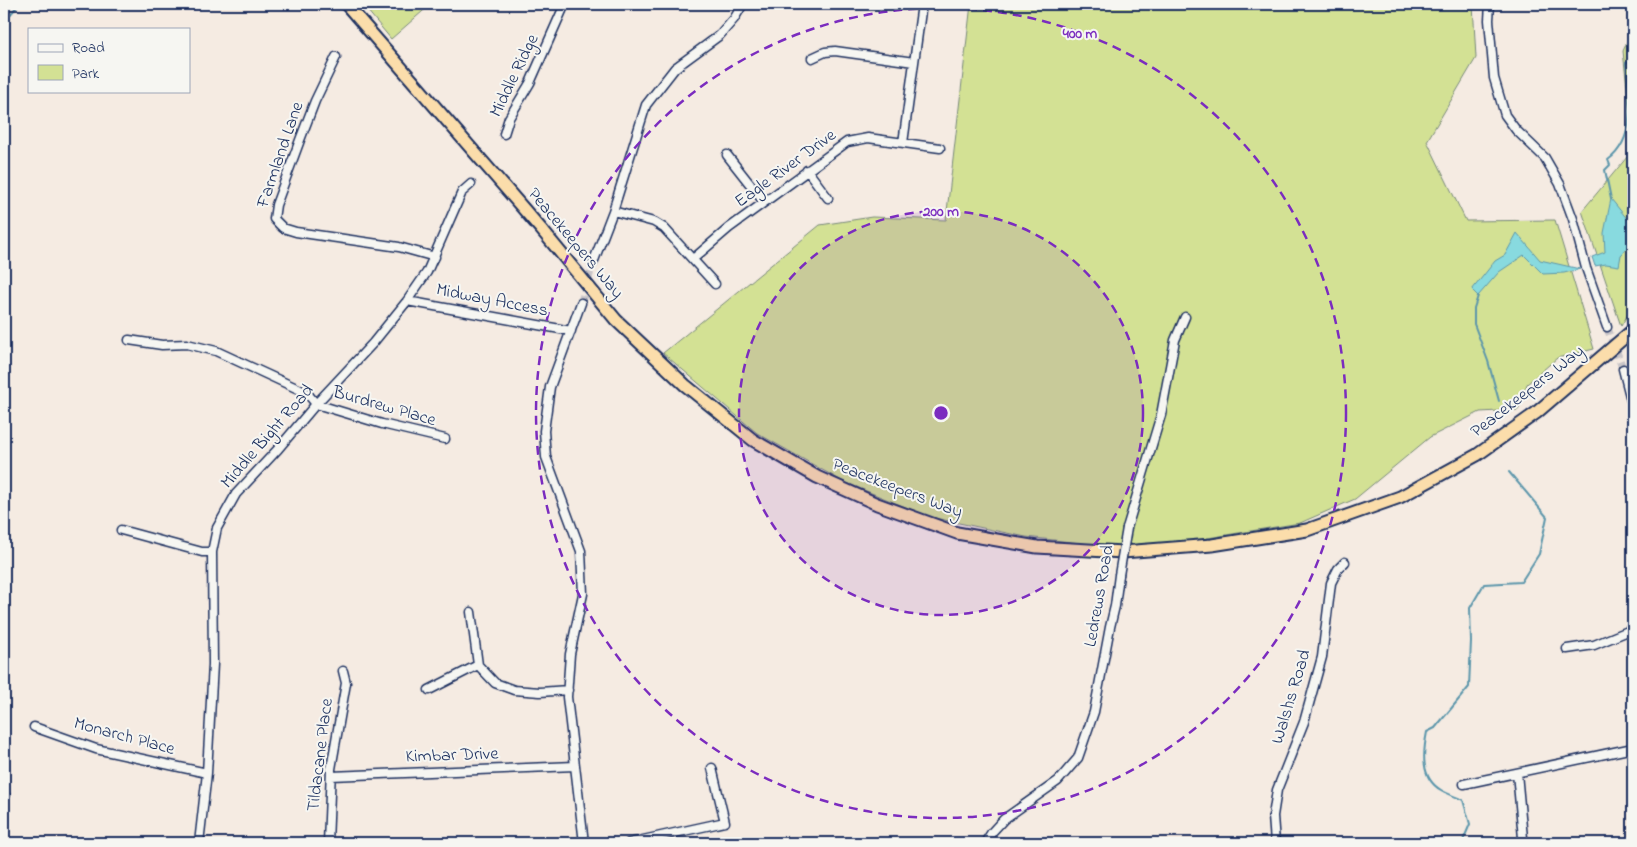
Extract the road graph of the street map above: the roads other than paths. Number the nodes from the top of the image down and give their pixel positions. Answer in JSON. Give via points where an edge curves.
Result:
{"nodes":[{"id":1,"x":346,"y":4,"type":"edge"},
{"id":2,"x":566,"y":4,"type":"edge"},
{"id":3,"x":743,"y":4,"type":"edge"},
{"id":4,"x":922,"y":4,"type":"edge"},
{"id":5,"x":1490,"y":4,"type":"edge"},
{"id":6,"x":336,"y":57,"type":"dead end"},
{"id":7,"x":812,"y":58,"type":"dead end"},
{"id":8,"x":914,"y":62,"type":"junction"},
{"id":9,"x":504,"y":134,"type":"dead end"},
{"id":10,"x":903,"y":142,"type":"junction"},
{"id":11,"x":940,"y":148,"type":"dead end"},
{"id":12,"x":727,"y":155,"type":"dead end"},
{"id":13,"x":807,"y":170,"type":"junction"},
{"id":14,"x":471,"y":184,"type":"dead end"},
{"id":15,"x":828,"y":198,"type":"dead end"},
{"id":16,"x":764,"y":202,"type":"junction"},
{"id":17,"x":613,"y":210,"type":"junction"},
{"id":18,"x":435,"y":257,"type":"junction"},
{"id":19,"x":693,"y":259,"type":"junction"},
{"id":20,"x":593,"y":263,"type":"tunnel mouth"},
{"id":21,"x":715,"y":284,"type":"dead end"},
{"id":22,"x":407,"y":300,"type":"junction"},
{"id":23,"x":580,"y":303,"type":"tunnel mouth"},
{"id":24,"x":1185,"y":317,"type":"dead end"},
{"id":25,"x":1607,"y":327,"type":"tunnel mouth"},
{"id":26,"x":1633,"y":330,"type":"edge"},
{"id":27,"x":572,"y":331,"type":"junction"},
{"id":28,"x":129,"y":340,"type":"dead end"},
{"id":29,"x":1623,"y":369,"type":"tunnel mouth"},
{"id":30,"x":1631,"y":387,"type":"edge"},
{"id":31,"x":316,"y":404,"type":"junction"},
{"id":32,"x":1633,"y":408,"type":"edge"},
{"id":33,"x":444,"y":439,"type":"dead end"},
{"id":34,"x":121,"y":530,"type":"dead end"},
{"id":35,"x":212,"y":552,"type":"junction"},
{"id":36,"x":1345,"y":562,"type":"dead end"},
{"id":37,"x":471,"y":612,"type":"dead end"},
{"id":38,"x":1633,"y":629,"type":"edge"},
{"id":39,"x":1566,"y":649,"type":"dead end"},
{"id":40,"x":478,"y":666,"type":"junction"},
{"id":41,"x":343,"y":671,"type":"dead end"},
{"id":42,"x":429,"y":690,"type":"dead end"},
{"id":43,"x":568,"y":690,"type":"junction"},
{"id":44,"x":34,"y":727,"type":"dead end"},
{"id":45,"x":1633,"y":748,"type":"edge"},
{"id":46,"x":575,"y":766,"type":"junction"},
{"id":47,"x":712,"y":768,"type":"dead end"},
{"id":48,"x":206,"y":773,"type":"junction"},
{"id":49,"x":1517,"y":773,"type":"junction"},
{"id":50,"x":330,"y":776,"type":"junction"},
{"id":51,"x":1464,"y":784,"type":"dead end"},
{"id":52,"x":199,"y":843,"type":"edge"},
{"id":53,"x":328,"y":843,"type":"edge"},
{"id":54,"x":584,"y":843,"type":"edge"},
{"id":55,"x":628,"y":843,"type":"edge"},
{"id":56,"x":985,"y":843,"type":"edge"},
{"id":57,"x":1275,"y":843,"type":"edge"},
{"id":58,"x":1525,"y":843,"type":"edge"}],
"edges":[{"from":1,"to":26,"type":"highway","name":"Peacekeepers Way","via":[[616,320],[685,385],[753,440],[817,476],[877,504],[957,533],[1037,547],[1123,552],[1212,545],[1307,530],[1400,497],[1477,454],[1536,413]]},
{"from":2,"to":9,"type":"street","name":"Middle Ridge"},
{"from":3,"to":17,"type":"street","via":[[720,35],[676,68],[646,105]]},
{"from":4,"to":8,"type":"street"},
{"from":5,"to":25,"type":"street","via":[[1494,78],[1503,108],[1516,130],[1545,158],[1560,184]]},
{"from":6,"to":18,"type":"street","name":"Farmland Lane","via":[[303,132],[276,205],[274,220],[296,232],[399,247]]},
{"from":7,"to":8,"type":"street","via":[[835,51]]},
{"from":8,"to":10,"type":"street"},
{"from":10,"to":11,"type":"street","name":"Eagle River Drive"},
{"from":10,"to":13,"type":"street","name":"Eagle River Drive","via":[[868,138],[855,140],[840,146]]},
{"from":12,"to":16,"type":"street"},
{"from":13,"to":15,"type":"street"},
{"from":13,"to":16,"type":"street","name":"Eagle River Drive"},
{"from":14,"to":18,"type":"street","name":"Middle Bight Road","via":[[462,192]]},
{"from":16,"to":19,"type":"street","name":"Eagle River Drive"},
{"from":17,"to":19,"type":"street","via":[[660,225]]},
{"from":17,"to":20,"type":"street"},
{"from":18,"to":22,"type":"street","name":"Middle Bight Road"},
{"from":19,"to":21,"type":"street"},
{"from":22,"to":27,"type":"street","name":"Midway Access"},
{"from":22,"to":31,"type":"street","name":"Middle Bight Road","via":[[373,343]]},
{"from":23,"to":27,"type":"street"},
{"from":24,"to":56,"type":"street","name":"Ledrews Road","bridge":true,"via":[[1175,340],[1161,415],[1127,528],[1116,606],[1094,712],[1078,758],[1058,781],[1004,819]]},
{"from":27,"to":43,"type":"street","via":[[550,388],[544,431],[546,457],[581,551],[583,594],[570,654]]},
{"from":28,"to":31,"type":"street","via":[[162,345],[186,344],[216,351],[307,393]]},
{"from":29,"to":30,"type":"street"},
{"from":30,"to":32,"type":"street"},
{"from":31,"to":33,"type":"street","name":"Burdrew Place"},
{"from":31,"to":35,"type":"street","name":"Middle Bight Road","via":[[236,494],[217,528]]},
{"from":34,"to":35,"type":"street"},
{"from":35,"to":48,"type":"street","name":"Middle Bight Road","via":[[213,664]]},
{"from":36,"to":57,"type":"street","name":"Walshs Road","via":[[1331,583],[1322,657],[1304,722],[1277,790],[1273,816]]},
{"from":37,"to":40,"type":"street"},
{"from":38,"to":39,"type":"street","via":[[1594,645]]},
{"from":40,"to":42,"type":"street"},
{"from":40,"to":43,"type":"street","via":[[495,683],[514,690]]},
{"from":41,"to":50,"type":"street","name":"Tildacane Place","via":[[346,683]]},
{"from":43,"to":46,"type":"street"},
{"from":44,"to":48,"type":"street","name":"Monarch Place","via":[[96,749]]},
{"from":45,"to":49,"type":"street"},
{"from":46,"to":50,"type":"street","name":"Kimbar Drive"},
{"from":46,"to":54,"type":"street"},
{"from":47,"to":55,"type":"street","via":[[725,822]]},
{"from":48,"to":52,"type":"street","name":"Middle Bight Road"},
{"from":49,"to":51,"type":"street"},
{"from":49,"to":58,"type":"street"},
{"from":50,"to":53,"type":"street","name":"Tildacane Place"}]}
